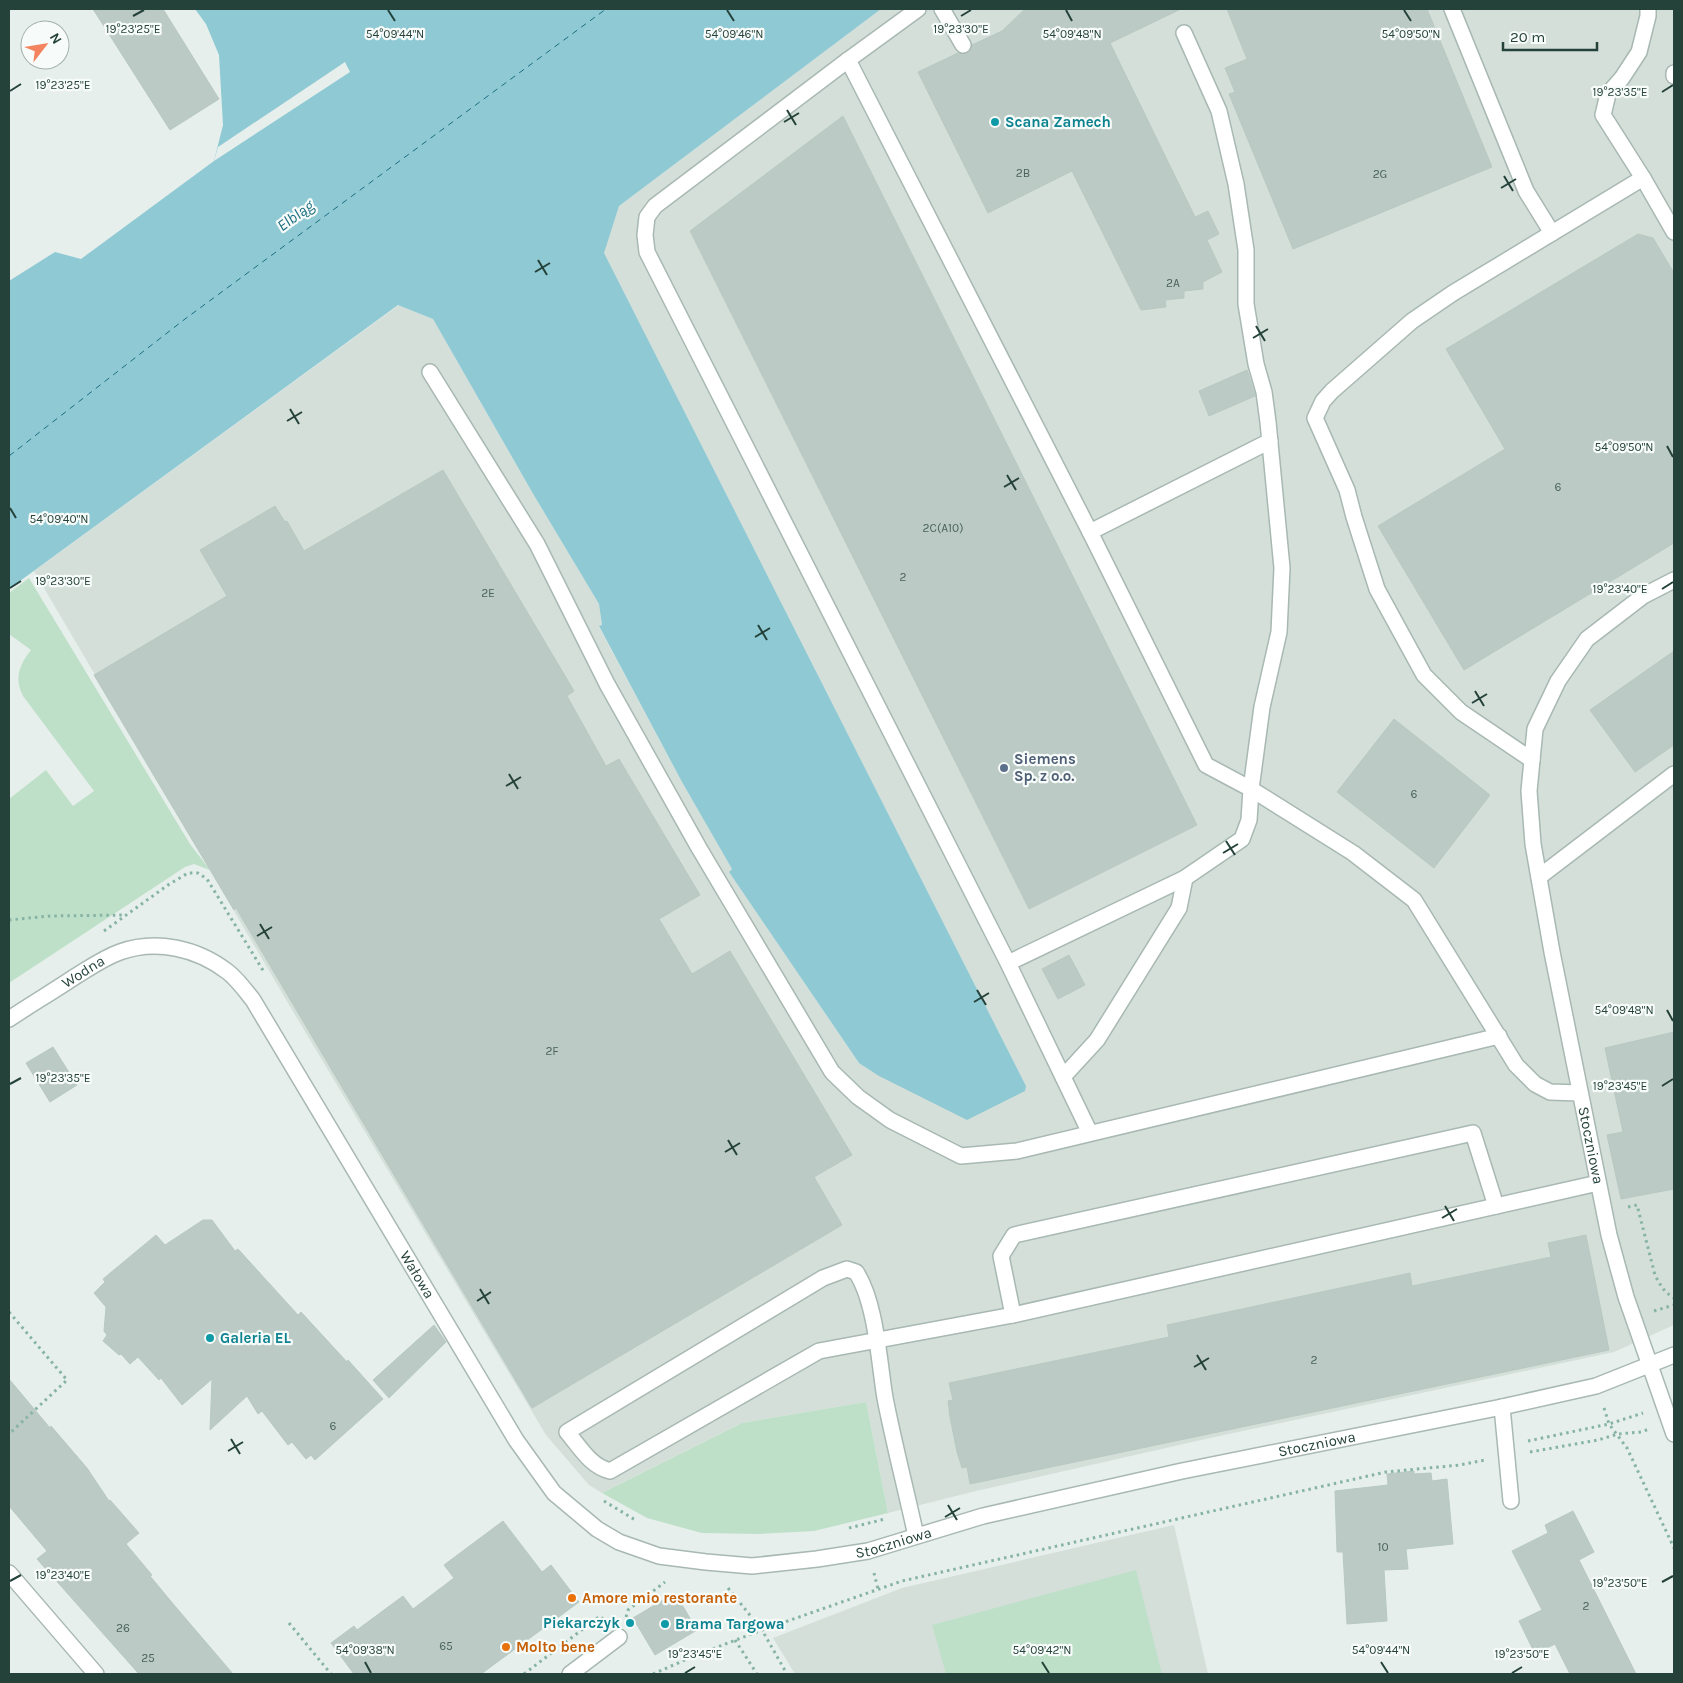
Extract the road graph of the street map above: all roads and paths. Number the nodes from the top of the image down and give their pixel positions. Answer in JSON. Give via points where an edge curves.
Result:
{"nodes":[{"id":1,"x":918,"y":9,"type":"edge"},
{"id":2,"x":942,"y":9,"type":"edge"},
{"id":3,"x":1452,"y":9,"type":"edge"},
{"id":4,"x":1648,"y":9,"type":"edge"},
{"id":5,"x":1184,"y":33,"type":"dead end"},
{"id":6,"x":963,"y":45,"type":"dead end"},
{"id":7,"x":848,"y":60,"type":"junction"},
{"id":8,"x":1643,"y":178,"type":"junction"},
{"id":9,"x":1674,"y":232,"type":"edge"},
{"id":10,"x":1552,"y":233,"type":"junction"},
{"id":11,"x":430,"y":372,"type":"dead end"},
{"id":12,"x":1270,"y":441,"type":"junction"},
{"id":13,"x":1090,"y":532,"type":"junction"},
{"id":14,"x":1674,"y":580,"type":"edge"},
{"id":15,"x":1532,"y":760,"type":"junction"},
{"id":16,"x":1674,"y":774,"type":"edge"},
{"id":17,"x":1251,"y":789,"type":"junction"},
{"id":18,"x":1185,"y":878,"type":"junction"},
{"id":19,"x":1539,"y":878,"type":"junction"},
{"id":20,"x":127,"y":915,"type":"junction"},
{"id":21,"x":9,"y":920,"type":"edge"},
{"id":22,"x":99,"y":934,"type":"dead end"},
{"id":23,"x":164,"y":946,"type":"joint"},
{"id":24,"x":1008,"y":963,"type":"junction"},
{"id":25,"x":268,"y":980,"type":"dead end"},
{"id":26,"x":9,"y":1019,"type":"edge"},
{"id":27,"x":1499,"y":1036,"type":"junction"},
{"id":28,"x":1063,"y":1077,"type":"junction"},
{"id":29,"x":1579,"y":1093,"type":"junction"},
{"id":30,"x":1090,"y":1133,"type":"junction"},
{"id":31,"x":1598,"y":1183,"type":"junction"},
{"id":32,"x":1637,"y":1205,"type":"dead end"},
{"id":33,"x":1496,"y":1206,"type":"junction"},
{"id":34,"x":1674,"y":1298,"type":"edge"},
{"id":35,"x":9,"y":1312,"type":"edge"},
{"id":36,"x":1013,"y":1315,"type":"junction"},
{"id":37,"x":876,"y":1340,"type":"junction"},
{"id":38,"x":1674,"y":1355,"type":"edge"},
{"id":39,"x":1650,"y":1365,"type":"junction"},
{"id":40,"x":1664,"y":1406,"type":"junction"},
{"id":41,"x":1502,"y":1407,"type":"junction"},
{"id":42,"x":1609,"y":1424,"type":"junction"},
{"id":43,"x":9,"y":1434,"type":"edge"},
{"id":44,"x":1618,"y":1434,"type":"junction"},
{"id":45,"x":1674,"y":1434,"type":"edge"},
{"id":46,"x":1507,"y":1451,"type":"junction"},
{"id":47,"x":598,"y":1496,"type":"dead end"},
{"id":48,"x":1511,"y":1501,"type":"dead end"},
{"id":49,"x":645,"y":1523,"type":"dead end"},
{"id":50,"x":863,"y":1524,"type":"dead end"},
{"id":51,"x":845,"y":1528,"type":"dead end"},
{"id":52,"x":916,"y":1536,"type":"junction"},
{"id":53,"x":1674,"y":1548,"type":"edge"},
{"id":54,"x":706,"y":1562,"type":"joint"},
{"id":55,"x":9,"y":1573,"type":"edge"},
{"id":56,"x":666,"y":1581,"type":"dead end"},
{"id":57,"x":720,"y":1587,"type":"dead end"},
{"id":58,"x":289,"y":1623,"type":"dead end"},
{"id":59,"x":762,"y":1630,"type":"junction"},
{"id":60,"x":619,"y":1637,"type":"joint"},
{"id":61,"x":735,"y":1640,"type":"junction"},
{"id":62,"x":96,"y":1674,"type":"edge"},
{"id":63,"x":330,"y":1674,"type":"edge"},
{"id":64,"x":570,"y":1674,"type":"edge"},
{"id":65,"x":653,"y":1674,"type":"edge"},
{"id":66,"x":757,"y":1674,"type":"edge"},
{"id":67,"x":787,"y":1674,"type":"edge"}],
"edges":[{"from":1,"to":7,"type":"street"},
{"from":2,"to":6,"type":"street"},
{"from":3,"to":10,"type":"street","via":[[1526,191]]},
{"from":4,"to":8,"type":"street","via":[[1639,52],[1608,94],[1603,115]]},
{"from":5,"to":12,"type":"street","via":[[1219,111],[1236,184],[1246,250],[1246,304],[1264,392]]},
{"from":7,"to":13,"type":"street"},
{"from":7,"to":24,"type":"street","via":[[655,206],[647,217],[647,252]]},
{"from":8,"to":9,"type":"street"},
{"from":8,"to":10,"type":"street"},
{"from":10,"to":15,"type":"street","via":[[1412,321],[1332,391],[1315,418],[1348,490],[1377,589],[1424,675],[1461,712]]},
{"from":11,"to":30,"type":"street","via":[[537,544],[612,693],[699,848],[832,1072],[858,1097],[890,1120],[961,1156],[1017,1150]]},
{"from":12,"to":13,"type":"street"},
{"from":12,"to":17,"type":"street","via":[[1282,568],[1279,632],[1262,707]]},
{"from":13,"to":17,"type":"street","via":[[1206,765]]},
{"from":14,"to":15,"type":"street","name":"Stoczniowa","via":[[1643,596],[1586,639],[1558,682],[1535,729]]},
{"from":15,"to":19,"type":"street","name":"Stoczniowa","via":[[1529,791]]},
{"from":16,"to":19,"type":"street"},
{"from":17,"to":18,"type":"street","via":[[1249,820],[1242,839]]},
{"from":17,"to":27,"type":"street","via":[[1353,853],[1414,900]]},
{"from":18,"to":24,"type":"street"},
{"from":18,"to":28,"type":"street","via":[[1179,908],[1098,1040]]},
{"from":19,"to":29,"type":"street","name":"Stoczniowa"},
{"from":20,"to":21,"type":"path"},
{"from":20,"to":22,"type":"path"},
{"from":20,"to":25,"type":"path","via":[[168,885],[188,874],[198,873],[207,879]]},
{"from":23,"to":26,"type":"street","name":"Wodna","via":[[146,946],[118,953]]},
{"from":23,"to":54,"type":"street","name":"Wałowa","via":[[213,962],[229,973],[253,1000],[516,1440],[554,1493],[597,1529],[619,1542],[659,1556]]},
{"from":24,"to":28,"type":"street"},
{"from":27,"to":29,"type":"street","via":[[1516,1065],[1535,1084],[1550,1092]]},
{"from":27,"to":30,"type":"street"},
{"from":28,"to":30,"type":"street"},
{"from":29,"to":31,"type":"street","name":"Stoczniowa"},
{"from":31,"to":33,"type":"street"},
{"from":31,"to":39,"type":"street","name":"Stoczniowa","via":[[1626,1297]]},
{"from":32,"to":34,"type":"path","via":[[1655,1275],[1667,1294]]},
{"from":33,"to":36,"type":"street"},
{"from":33,"to":36,"type":"street","via":[[1473,1133],[1014,1236],[1001,1256]]},
{"from":35,"to":43,"type":"path","via":[[67,1380]]},
{"from":36,"to":37,"type":"street"},
{"from":37,"to":37,"type":"street","via":[[819,1352],[610,1471],[590,1460],[567,1432],[823,1278],[847,1269],[856,1272],[866,1290]]},
{"from":37,"to":52,"type":"street"},
{"from":38,"to":39,"type":"street"},
{"from":39,"to":40,"type":"street"},
{"from":39,"to":41,"type":"street","name":"Stoczniowa","via":[[1596,1386]]},
{"from":40,"to":42,"type":"path"},
{"from":40,"to":45,"type":"street"},
{"from":41,"to":46,"type":"street"},
{"from":41,"to":52,"type":"street","name":"Stoczniowa","via":[[1182,1471],[983,1516]]},
{"from":42,"to":44,"type":"path"},
{"from":42,"to":46,"type":"path"},
{"from":44,"to":46,"type":"path","via":[[1598,1440]]},
{"from":44,"to":53,"type":"path"},
{"from":46,"to":48,"type":"street"},
{"from":46,"to":59,"type":"path","via":[[1460,1465],[1386,1472],[902,1580]]},
{"from":47,"to":49,"type":"path","via":[[619,1511]]},
{"from":50,"to":51,"type":"path"},
{"from":52,"to":54,"type":"street","name":"Stoczniowa","via":[[868,1551],[817,1559],[752,1566]]},
{"from":55,"to":62,"type":"street"},
{"from":56,"to":60,"type":"path","via":[[628,1610]]},
{"from":57,"to":59,"type":"path","via":[[729,1588]]},
{"from":58,"to":63,"type":"path"},
{"from":59,"to":61,"type":"path"},
{"from":59,"to":67,"type":"path"},
{"from":60,"to":64,"type":"street"},
{"from":61,"to":65,"type":"path"},
{"from":61,"to":66,"type":"path"}]}
